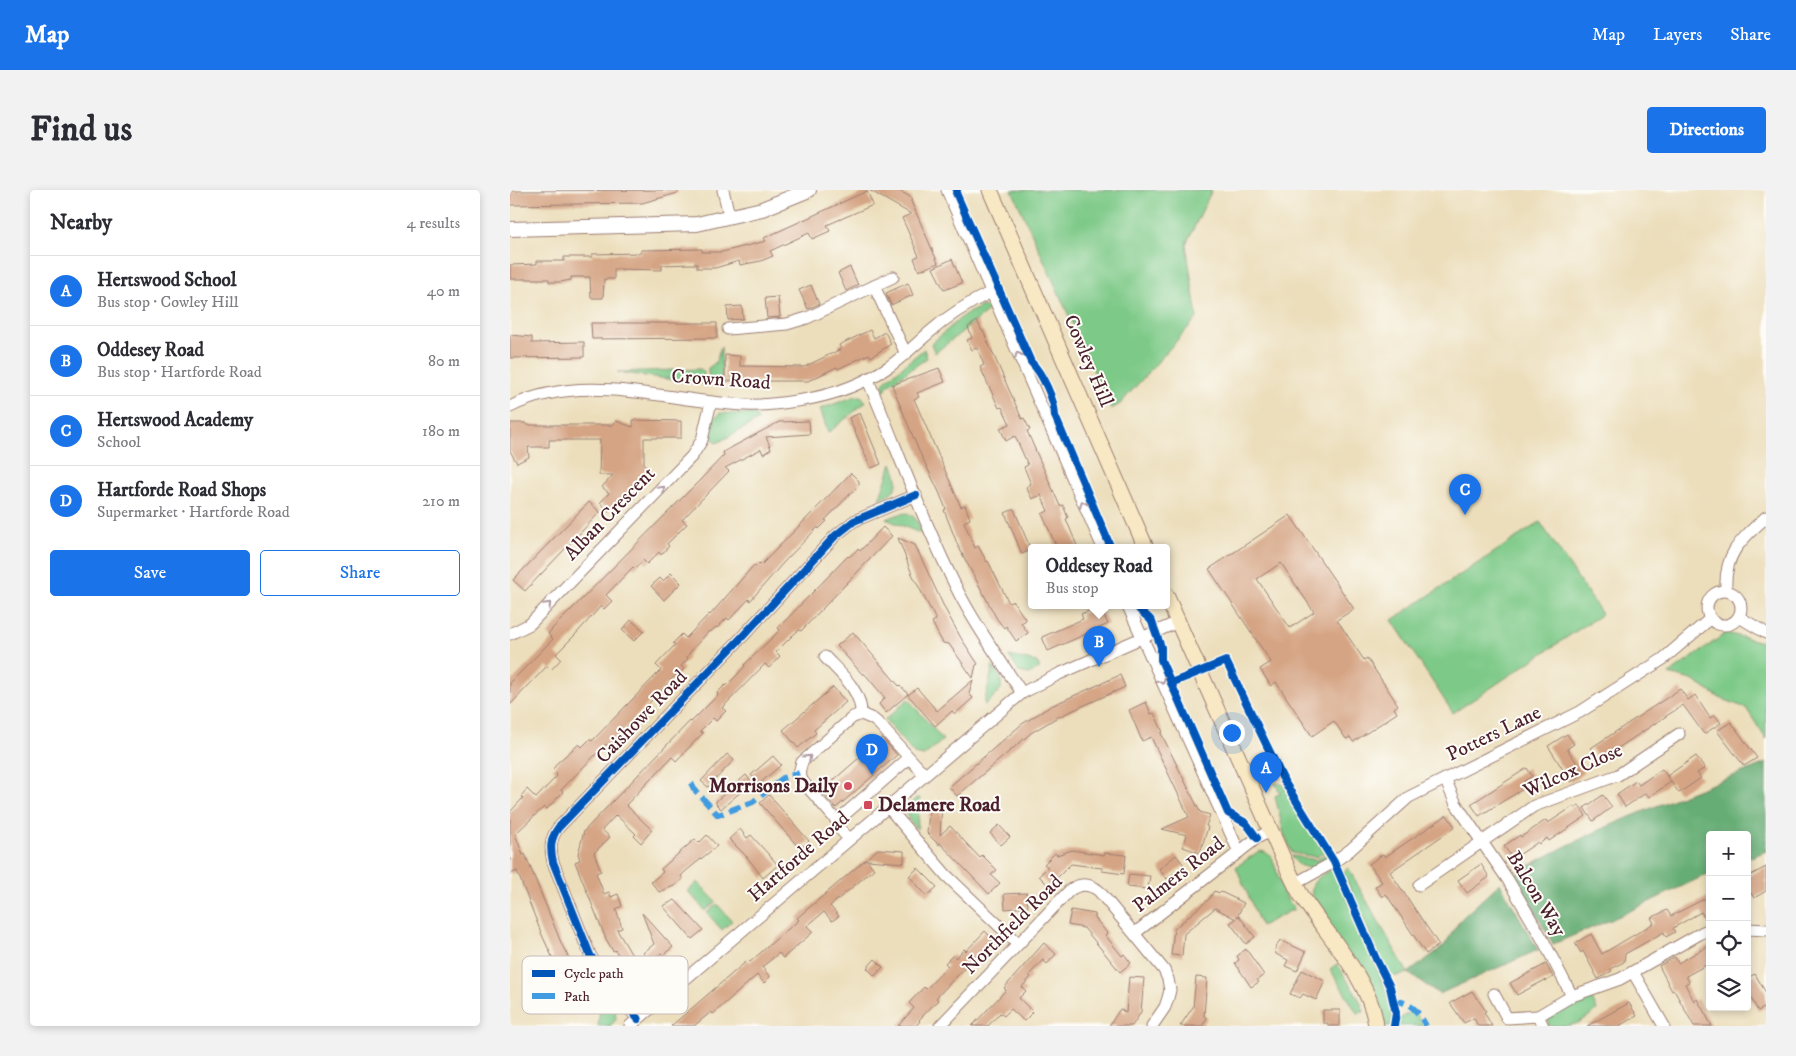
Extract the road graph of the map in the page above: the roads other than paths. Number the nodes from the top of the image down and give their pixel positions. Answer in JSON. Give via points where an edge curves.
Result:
{"nodes":[{"id":1,"x":723,"y":190,"type":"edge"},
{"id":2,"x":809,"y":190,"type":"edge"},
{"id":3,"x":947,"y":190,"type":"edge"},
{"id":4,"x":990,"y":190,"type":"edge"},
{"id":5,"x":729,"y":215,"type":"junction"},
{"id":6,"x":510,"y":229,"type":"edge"},
{"id":7,"x":893,"y":277,"type":"dead end"},
{"id":8,"x":874,"y":286,"type":"junction"},
{"id":9,"x":991,"y":292,"type":"junction"},
{"id":10,"x":728,"y":329,"type":"dead end"},
{"id":11,"x":906,"y":354,"type":"junction"},
{"id":12,"x":868,"y":380,"type":"junction"},
{"id":13,"x":711,"y":402,"type":"junction"},
{"id":14,"x":510,"y":407,"type":"edge"},
{"id":15,"x":916,"y":495,"type":"junction"},
{"id":16,"x":1766,"y":516,"type":"edge"},
{"id":17,"x":1100,"y":544,"type":"edge"},
{"id":18,"x":1144,"y":544,"type":"edge"},
{"id":19,"x":1726,"y":590,"type":"junction"},
{"id":20,"x":1170,"y":604,"type":"edge"},
{"id":21,"x":1129,"y":609,"type":"edge"},
{"id":22,"x":1739,"y":617,"type":"junction"},
{"id":23,"x":1710,"y":619,"type":"junction"},
{"id":24,"x":1178,"y":622,"type":"junction"},
{"id":25,"x":1766,"y":633,"type":"edge"},
{"id":26,"x":510,"y":634,"type":"edge"},
{"id":27,"x":1141,"y":637,"type":"junction"},
{"id":28,"x":826,"y":656,"type":"dead end"},
{"id":29,"x":1022,"y":693,"type":"junction"},
{"id":30,"x":861,"y":714,"type":"junction"},
{"id":31,"x":1679,"y":734,"type":"dead end"},
{"id":32,"x":909,"y":758,"type":"junction"},
{"id":33,"x":924,"y":774,"type":"junction"},
{"id":34,"x":1445,"y":779,"type":"junction"},
{"id":35,"x":887,"y":806,"type":"junction"},
{"id":36,"x":837,"y":821,"type":"junction"},
{"id":37,"x":1272,"y":830,"type":"junction"},
{"id":38,"x":849,"y":839,"type":"junction"},
{"id":39,"x":1481,"y":841,"type":"junction"},
{"id":40,"x":1239,"y":852,"type":"junction"},
{"id":41,"x":1296,"y":883,"type":"junction"},
{"id":42,"x":1419,"y":885,"type":"dead end"},
{"id":43,"x":1751,"y":929,"type":"edge"},
{"id":44,"x":1766,"y":930,"type":"edge"},
{"id":45,"x":1706,"y":931,"type":"edge"},
{"id":46,"x":1135,"y":933,"type":"junction"},
{"id":47,"x":1018,"y":944,"type":"junction"},
{"id":48,"x":591,"y":956,"type":"edge"},
{"id":49,"x":1633,"y":972,"type":"junction"},
{"id":50,"x":688,"y":977,"type":"edge"},
{"id":51,"x":1494,"y":994,"type":"dead end"},
{"id":52,"x":1572,"y":996,"type":"junction"},
{"id":53,"x":645,"y":1014,"type":"edge"},
{"id":54,"x":1541,"y":1021,"type":"edge"},
{"id":55,"x":634,"y":1023,"type":"edge"},
{"id":56,"x":940,"y":1026,"type":"edge"},
{"id":57,"x":1152,"y":1026,"type":"edge"},
{"id":58,"x":1376,"y":1026,"type":"edge"},
{"id":59,"x":1664,"y":1026,"type":"edge"}],
"edges":[{"from":1,"to":5,"type":"street"},
{"from":2,"to":5,"type":"street","via":[[762,208]]},
{"from":3,"to":9,"type":"street"},
{"from":4,"to":18,"type":"main road","name":"Cowley Hill"},
{"from":5,"to":6,"type":"street","via":[[713,221],[668,226]]},
{"from":7,"to":8,"type":"street"},
{"from":8,"to":10,"type":"street","via":[[807,318],[787,324]]},
{"from":8,"to":11,"type":"street"},
{"from":9,"to":11,"type":"street","name":"Crown Road","via":[[955,312]]},
{"from":17,"to":9,"type":"street","one_way":true},
{"from":11,"to":12,"type":"street","name":"Crown Road"},
{"from":12,"to":13,"type":"street","name":"Crown Road","via":[[803,400],[746,405]]},
{"from":12,"to":15,"type":"street"},
{"from":13,"to":14,"type":"street","name":"Crown Road","via":[[598,389],[541,394]]},
{"from":26,"to":13,"type":"street","name":"Alban Crescent","one_way":true,"via":[[530,624],[692,456],[702,440]]},
{"from":15,"to":29,"type":"street","via":[[960,594]]},
{"from":15,"to":48,"type":"street","name":"Caishowe Road","via":[[854,521],[835,536],[554,834],[553,862]]},
{"from":16,"to":19,"type":"street","via":[[1740,541],[1729,559]]},
{"from":19,"to":22,"type":"street","via":[[1738,598],[1741,607]]},
{"from":19,"to":23,"type":"street","via":[[1714,593],[1707,602]]},
{"from":20,"to":24,"type":"main road"},
{"from":21,"to":27,"type":"street"},
{"from":22,"to":23,"type":"street","via":[[1725,625]]},
{"from":22,"to":25,"type":"street"},
{"from":23,"to":34,"type":"street","name":"Potters Lane","via":[[1663,659],[1580,712]]},
{"from":24,"to":27,"type":"street","name":"Hartforde Road"},
{"from":24,"to":37,"type":"main road"},
{"from":27,"to":29,"type":"street","name":"Hartforde Road"},
{"from":27,"to":40,"type":"street","one_way":true},
{"from":28,"to":30,"type":"street","via":[[858,695]]},
{"from":29,"to":33,"type":"street","name":"Hartforde Road"},
{"from":30,"to":32,"type":"street","via":[[879,724]]},
{"from":36,"to":30,"type":"street","one_way":true,"via":[[803,782],[800,767]]},
{"from":31,"to":39,"type":"street","name":"Wilcox Close","via":[[1618,775],[1534,806]]},
{"from":32,"to":33,"type":"street"},
{"from":32,"to":36,"type":"street","name":"Hartforde Road"},
{"from":33,"to":35,"type":"street","name":"Hartforde Road"},
{"from":34,"to":39,"type":"street","name":"Balcon Way","via":[[1456,804]]},
{"from":34,"to":41,"type":"street","name":"Potters Lane","via":[[1409,797],[1350,850]]},
{"from":35,"to":38,"type":"street","name":"Hartforde Road"},
{"from":35,"to":47,"type":"street","via":[[946,875]]},
{"from":36,"to":38,"type":"street"},
{"from":37,"to":40,"type":"street","name":"Palmers Road"},
{"from":37,"to":41,"type":"main road"},
{"from":38,"to":50,"type":"street","name":"Hartforde Road"},
{"from":39,"to":42,"type":"street","name":"Wilcox Close"},
{"from":39,"to":52,"type":"street","name":"Balcon Way","via":[[1508,880]]},
{"from":40,"to":46,"type":"street","name":"Palmers Road"},
{"from":41,"to":58,"type":"main road","via":[[1301,896],[1359,980],[1371,1003]]},
{"from":43,"to":44,"type":"street"},
{"from":45,"to":49,"type":"street"},
{"from":46,"to":47,"type":"street","name":"Northfield Road","via":[[1099,891],[1093,886],[1080,885],[1068,891]]},
{"from":46,"to":57,"type":"street","name":"Northfield Road","via":[[1164,970],[1170,990],[1165,1007]]},
{"from":47,"to":56,"type":"street","name":"Northfield Road"},
{"from":49,"to":52,"type":"street","via":[[1605,986]]},
{"from":49,"to":59,"type":"street"},
{"from":51,"to":54,"type":"street","via":[[1507,1018]]},
{"from":52,"to":54,"type":"street"},
{"from":53,"to":55,"type":"street","name":"Hartforde Road"}]}
